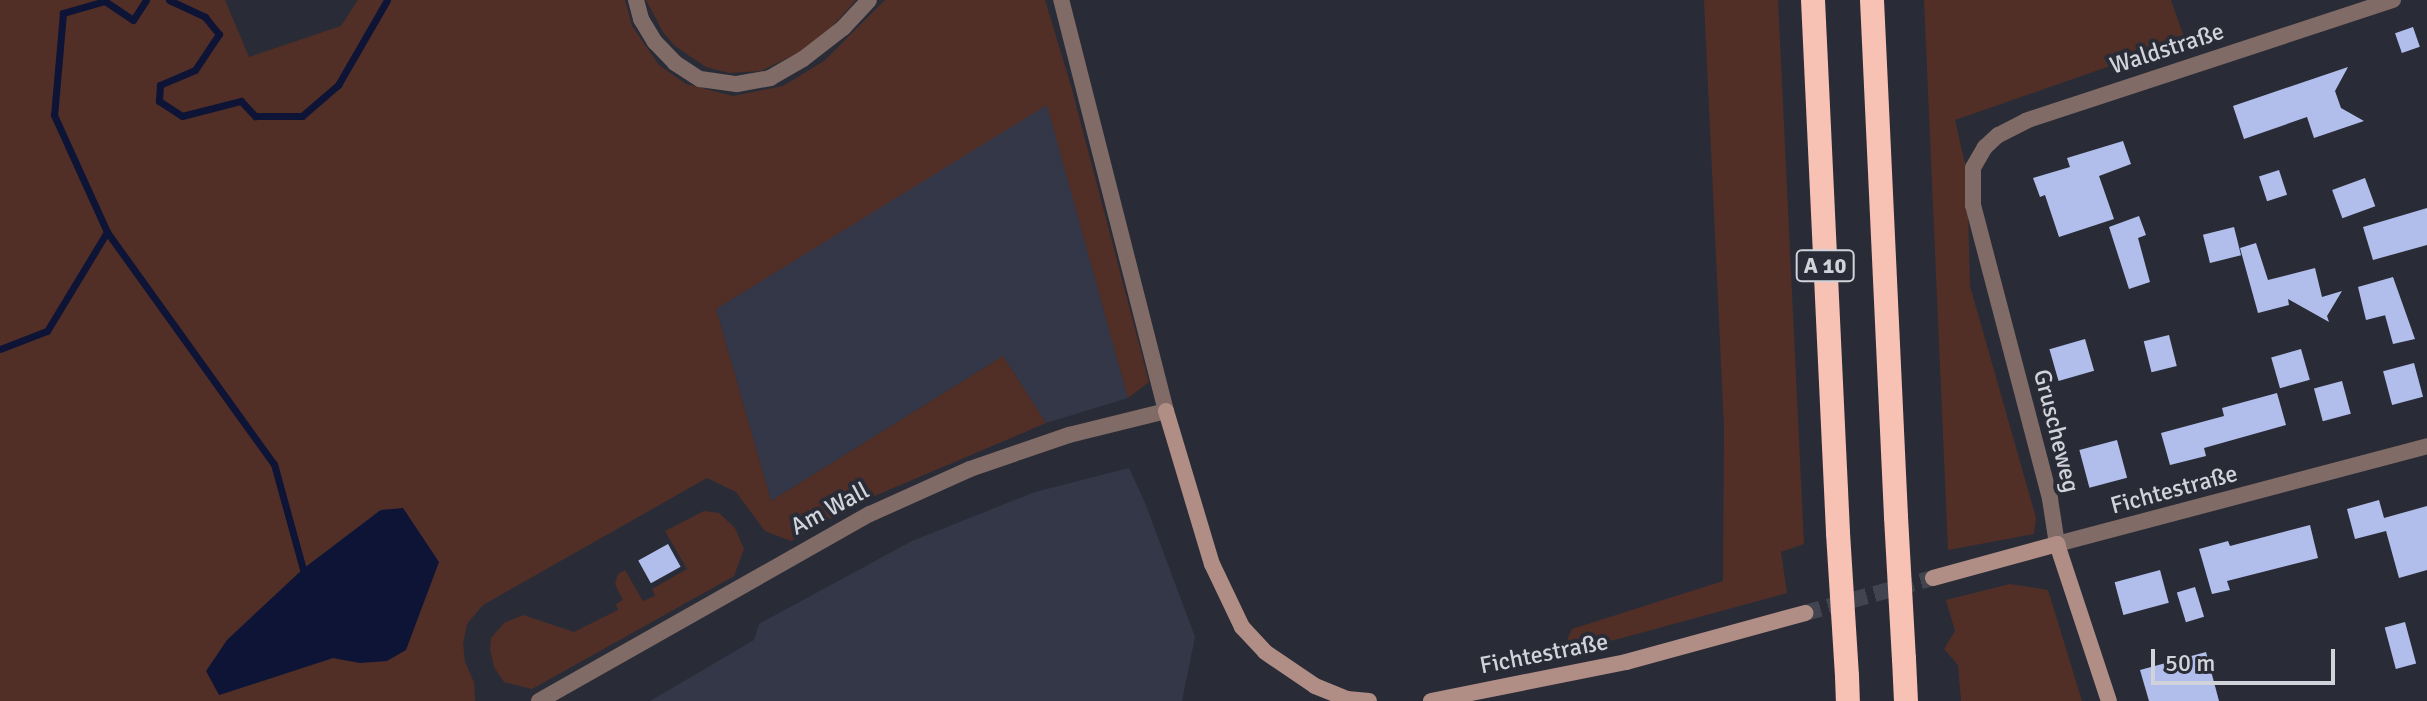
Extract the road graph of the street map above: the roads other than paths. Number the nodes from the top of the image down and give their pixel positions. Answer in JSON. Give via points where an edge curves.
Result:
{"nodes":[{"id":1,"x":636,"y":0,"type":"edge"},
{"id":2,"x":869,"y":0,"type":"edge"},
{"id":3,"x":1061,"y":0,"type":"edge"},
{"id":4,"x":1813,"y":0,"type":"edge"},
{"id":5,"x":1872,"y":0,"type":"edge"},
{"id":6,"x":2393,"y":0,"type":"edge"},
{"id":7,"x":1973,"y":168,"type":"joint"},
{"id":8,"x":1166,"y":411,"type":"junction"},
{"id":9,"x":2427,"y":446,"type":"edge"},
{"id":10,"x":2057,"y":544,"type":"junction"},
{"id":11,"x":1933,"y":578,"type":"tunnel mouth"},
{"id":12,"x":1805,"y":613,"type":"tunnel mouth"},
{"id":13,"x":539,"y":701,"type":"edge"},
{"id":14,"x":1369,"y":701,"type":"edge"},
{"id":15,"x":1431,"y":701,"type":"edge"},
{"id":16,"x":1848,"y":701,"type":"edge"},
{"id":17,"x":1906,"y":701,"type":"edge"},
{"id":18,"x":2109,"y":701,"type":"edge"}],
"edges":[{"from":1,"to":2,"type":"street","via":[[655,42],[675,63],[700,79],[737,84],[770,78],[803,59]]},
{"from":3,"to":8,"type":"street"},
{"from":4,"to":16,"type":"highway","number":"A 10","bridge":true},
{"from":5,"to":17,"type":"highway","number":"A 10","bridge":true},
{"from":6,"to":7,"type":"street","name":"Waldstraße","via":[[2026,121],[1991,141]]},
{"from":7,"to":10,"type":"street","name":"Gruscheweg","via":[[1973,205],[2050,499]]},
{"from":8,"to":13,"type":"street","name":"Am Wall","via":[[1069,435],[970,469],[870,514]]},
{"from":8,"to":14,"type":"street","via":[[1212,564],[1242,627],[1265,652],[1315,686]]},
{"from":9,"to":10,"type":"street","name":"Fichtestraße"},
{"from":10,"to":11,"type":"street","name":"Fichtestraße"},
{"from":10,"to":18,"type":"street","name":"Gruscheweg"},
{"from":12,"to":15,"type":"street","name":"Fichtestraße","via":[[1626,662]]}]}
